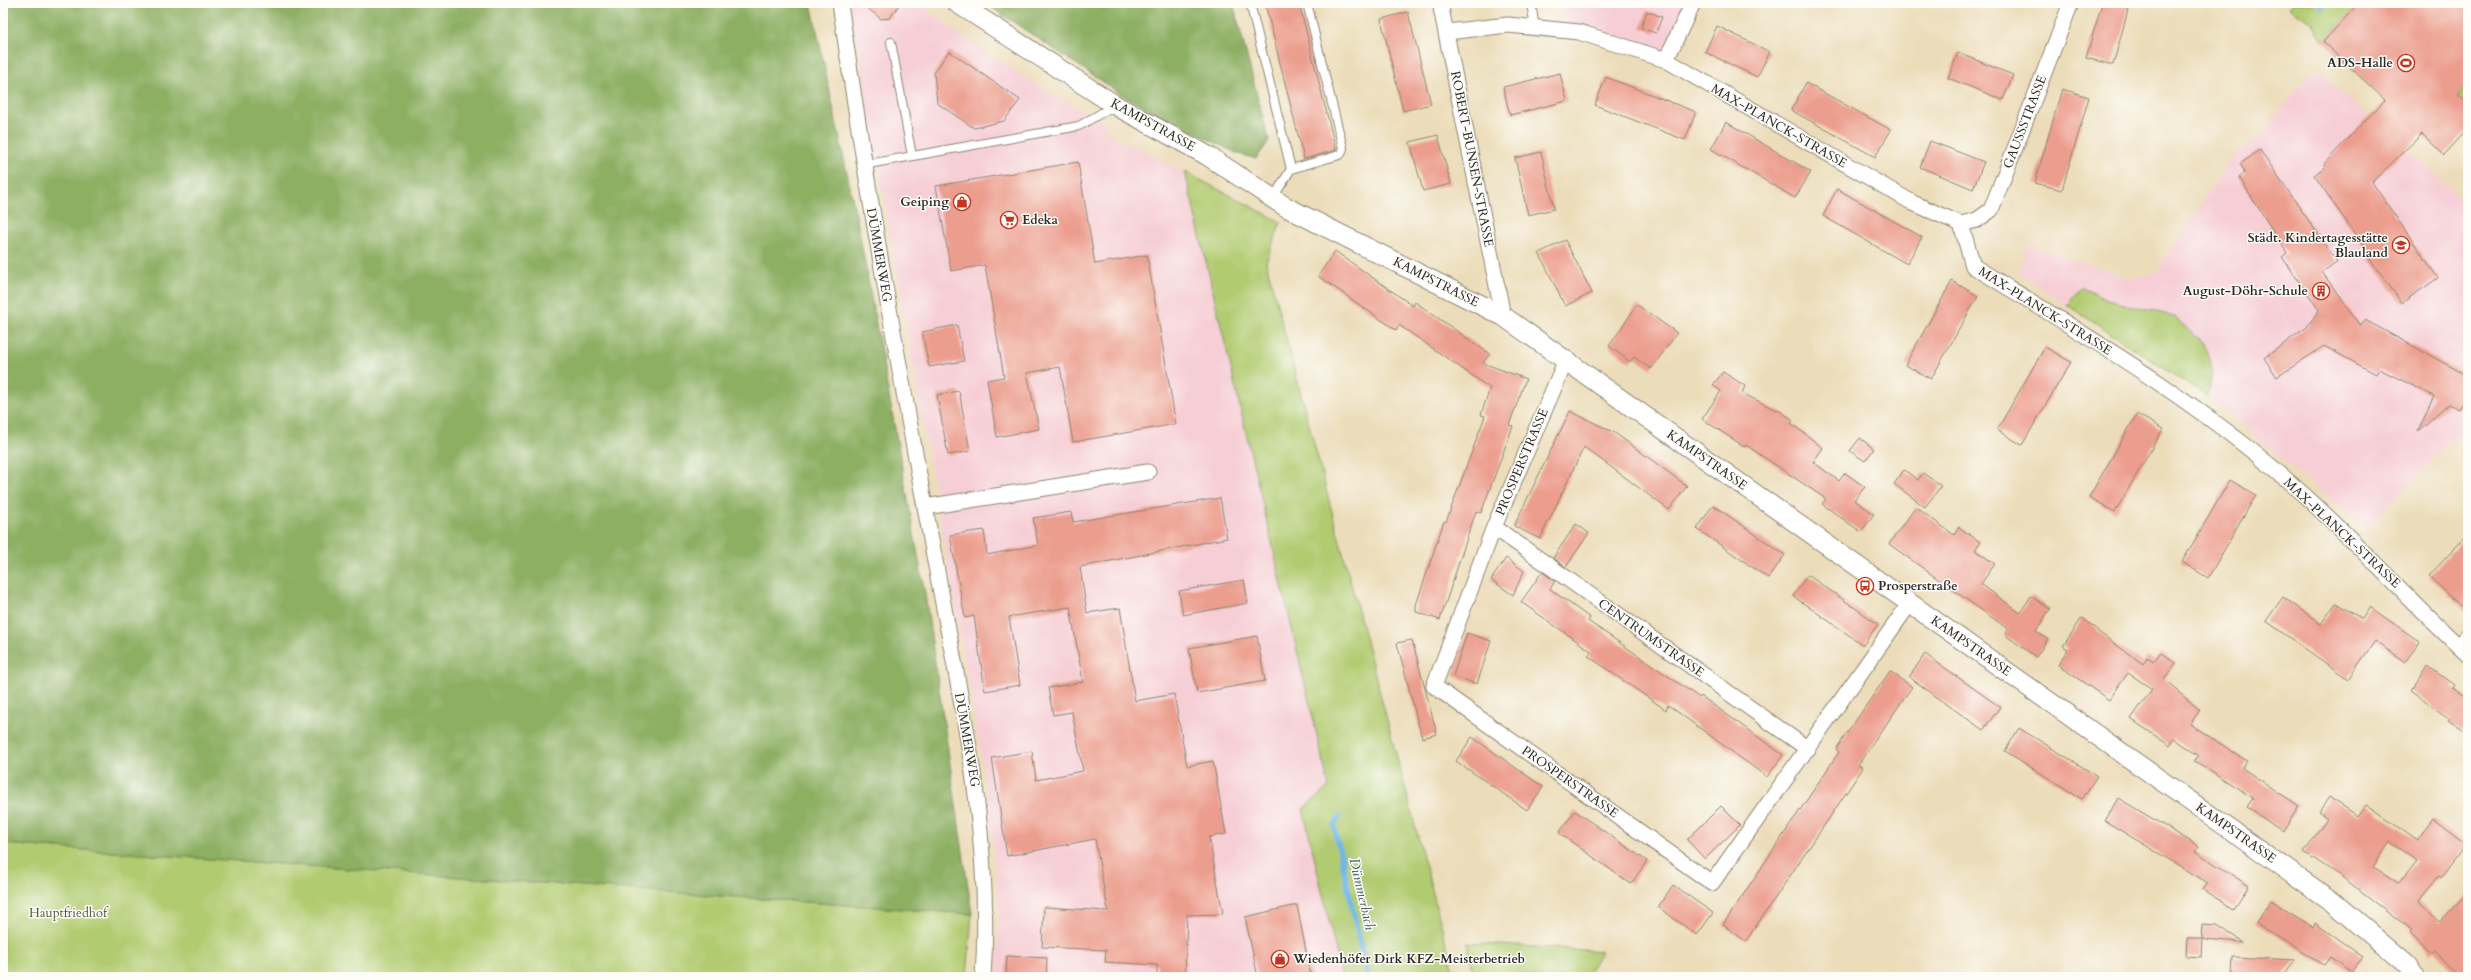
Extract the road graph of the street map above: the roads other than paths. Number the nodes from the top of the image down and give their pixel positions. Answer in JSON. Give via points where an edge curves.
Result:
{"nodes":[{"id":1,"x":840,"y":3,"type":"edge"},
{"id":2,"x":957,"y":3,"type":"edge"},
{"id":3,"x":1250,"y":3,"type":"edge"},
{"id":4,"x":1307,"y":3,"type":"edge"},
{"id":5,"x":1440,"y":3,"type":"edge"},
{"id":6,"x":1531,"y":3,"type":"edge"},
{"id":7,"x":1693,"y":3,"type":"edge"},
{"id":8,"x":2071,"y":3,"type":"edge"},
{"id":9,"x":1535,"y":28,"type":"junction"},
{"id":10,"x":1446,"y":32,"type":"junction"},
{"id":11,"x":891,"y":42,"type":"dead end"},
{"id":12,"x":1666,"y":60,"type":"junction"},
{"id":13,"x":1115,"y":105,"type":"junction"},
{"id":14,"x":912,"y":156,"type":"junction"},
{"id":15,"x":863,"y":165,"type":"junction"},
{"id":16,"x":1290,"y":170,"type":"junction"},
{"id":17,"x":1273,"y":198,"type":"junction"},
{"id":18,"x":1961,"y":224,"type":"junction"},
{"id":19,"x":1503,"y":316,"type":"junction"},
{"id":20,"x":1566,"y":360,"type":"junction"},
{"id":21,"x":1148,"y":472,"type":"dead end"},
{"id":22,"x":925,"y":506,"type":"junction"},
{"id":23,"x":1494,"y":527,"type":"junction"},
{"id":24,"x":1910,"y":603,"type":"junction"},
{"id":25,"x":2468,"y":631,"type":"edge"},
{"id":26,"x":2456,"y":644,"type":"junction"},
{"id":27,"x":2468,"y":655,"type":"edge"},
{"id":28,"x":1808,"y":749,"type":"junction"},
{"id":29,"x":983,"y":977,"type":"edge"},
{"id":30,"x":2415,"y":977,"type":"edge"}],
"edges":[{"from":1,"to":15,"type":"street","name":"DÜMMERWEG"},
{"from":2,"to":13,"type":"street","name":"KAMPSTRASSE"},
{"from":3,"to":16,"type":"lane"},
{"from":4,"to":16,"type":"lane","via":[[1343,148],[1341,154]]},
{"from":5,"to":10,"type":"street","name":"ROBERT-BUNSEN-STRASSE"},
{"from":6,"to":9,"type":"lane"},
{"from":7,"to":12,"type":"street"},
{"from":8,"to":18,"type":"street","name":"GAUSSSTRASSE","via":[[1991,210],[1976,220]]},
{"from":9,"to":10,"type":"street","name":"MAX-PLANCK-STRASSE","via":[[1508,25]]},
{"from":9,"to":12,"type":"street","name":"MAX-PLANCK-STRASSE","via":[[1579,32]]},
{"from":10,"to":19,"type":"street","name":"ROBERT-BUNSEN-STRASSE"},
{"from":11,"to":14,"type":"lane"},
{"from":12,"to":18,"type":"street","name":"MAX-PLANCK-STRASSE","via":[[1913,203]]},
{"from":13,"to":14,"type":"lane","via":[[1079,126]]},
{"from":13,"to":17,"type":"street","name":"KAMPSTRASSE","via":[[1208,156]]},
{"from":14,"to":15,"type":"lane"},
{"from":15,"to":22,"type":"street","name":"DÜMMERWEG"},
{"from":16,"to":17,"type":"lane"},
{"from":17,"to":19,"type":"street","name":"KAMPSTRASSE"},
{"from":18,"to":26,"type":"street","name":"MAX-PLANCK-STRASSE","via":[[1973,266],[2098,343],[2200,412],[2304,494]]},
{"from":19,"to":20,"type":"street","name":"KAMPSTRASSE"},
{"from":20,"to":23,"type":"street","name":"PROSPERSTRASSE"},
{"from":20,"to":24,"type":"street","name":"KAMPSTRASSE"},
{"from":21,"to":22,"type":"street"},
{"from":22,"to":29,"type":"street","name":"DÜMMERWEG","via":[[978,796],[986,915]]},
{"from":23,"to":28,"type":"street","name":"CENTRUMSTRASSE"},
{"from":23,"to":28,"type":"street","name":"PROSPERSTRASSE","via":[[1434,686],[1712,884]]},
{"from":24,"to":28,"type":"street","name":"PROSPERSTRASSE"},
{"from":24,"to":30,"type":"street","name":"KAMPSTRASSE","via":[[2333,902],[2407,965]]},
{"from":25,"to":26,"type":"lane"},
{"from":26,"to":27,"type":"street","name":"MAX-PLANCK-STRASSE"}]}
